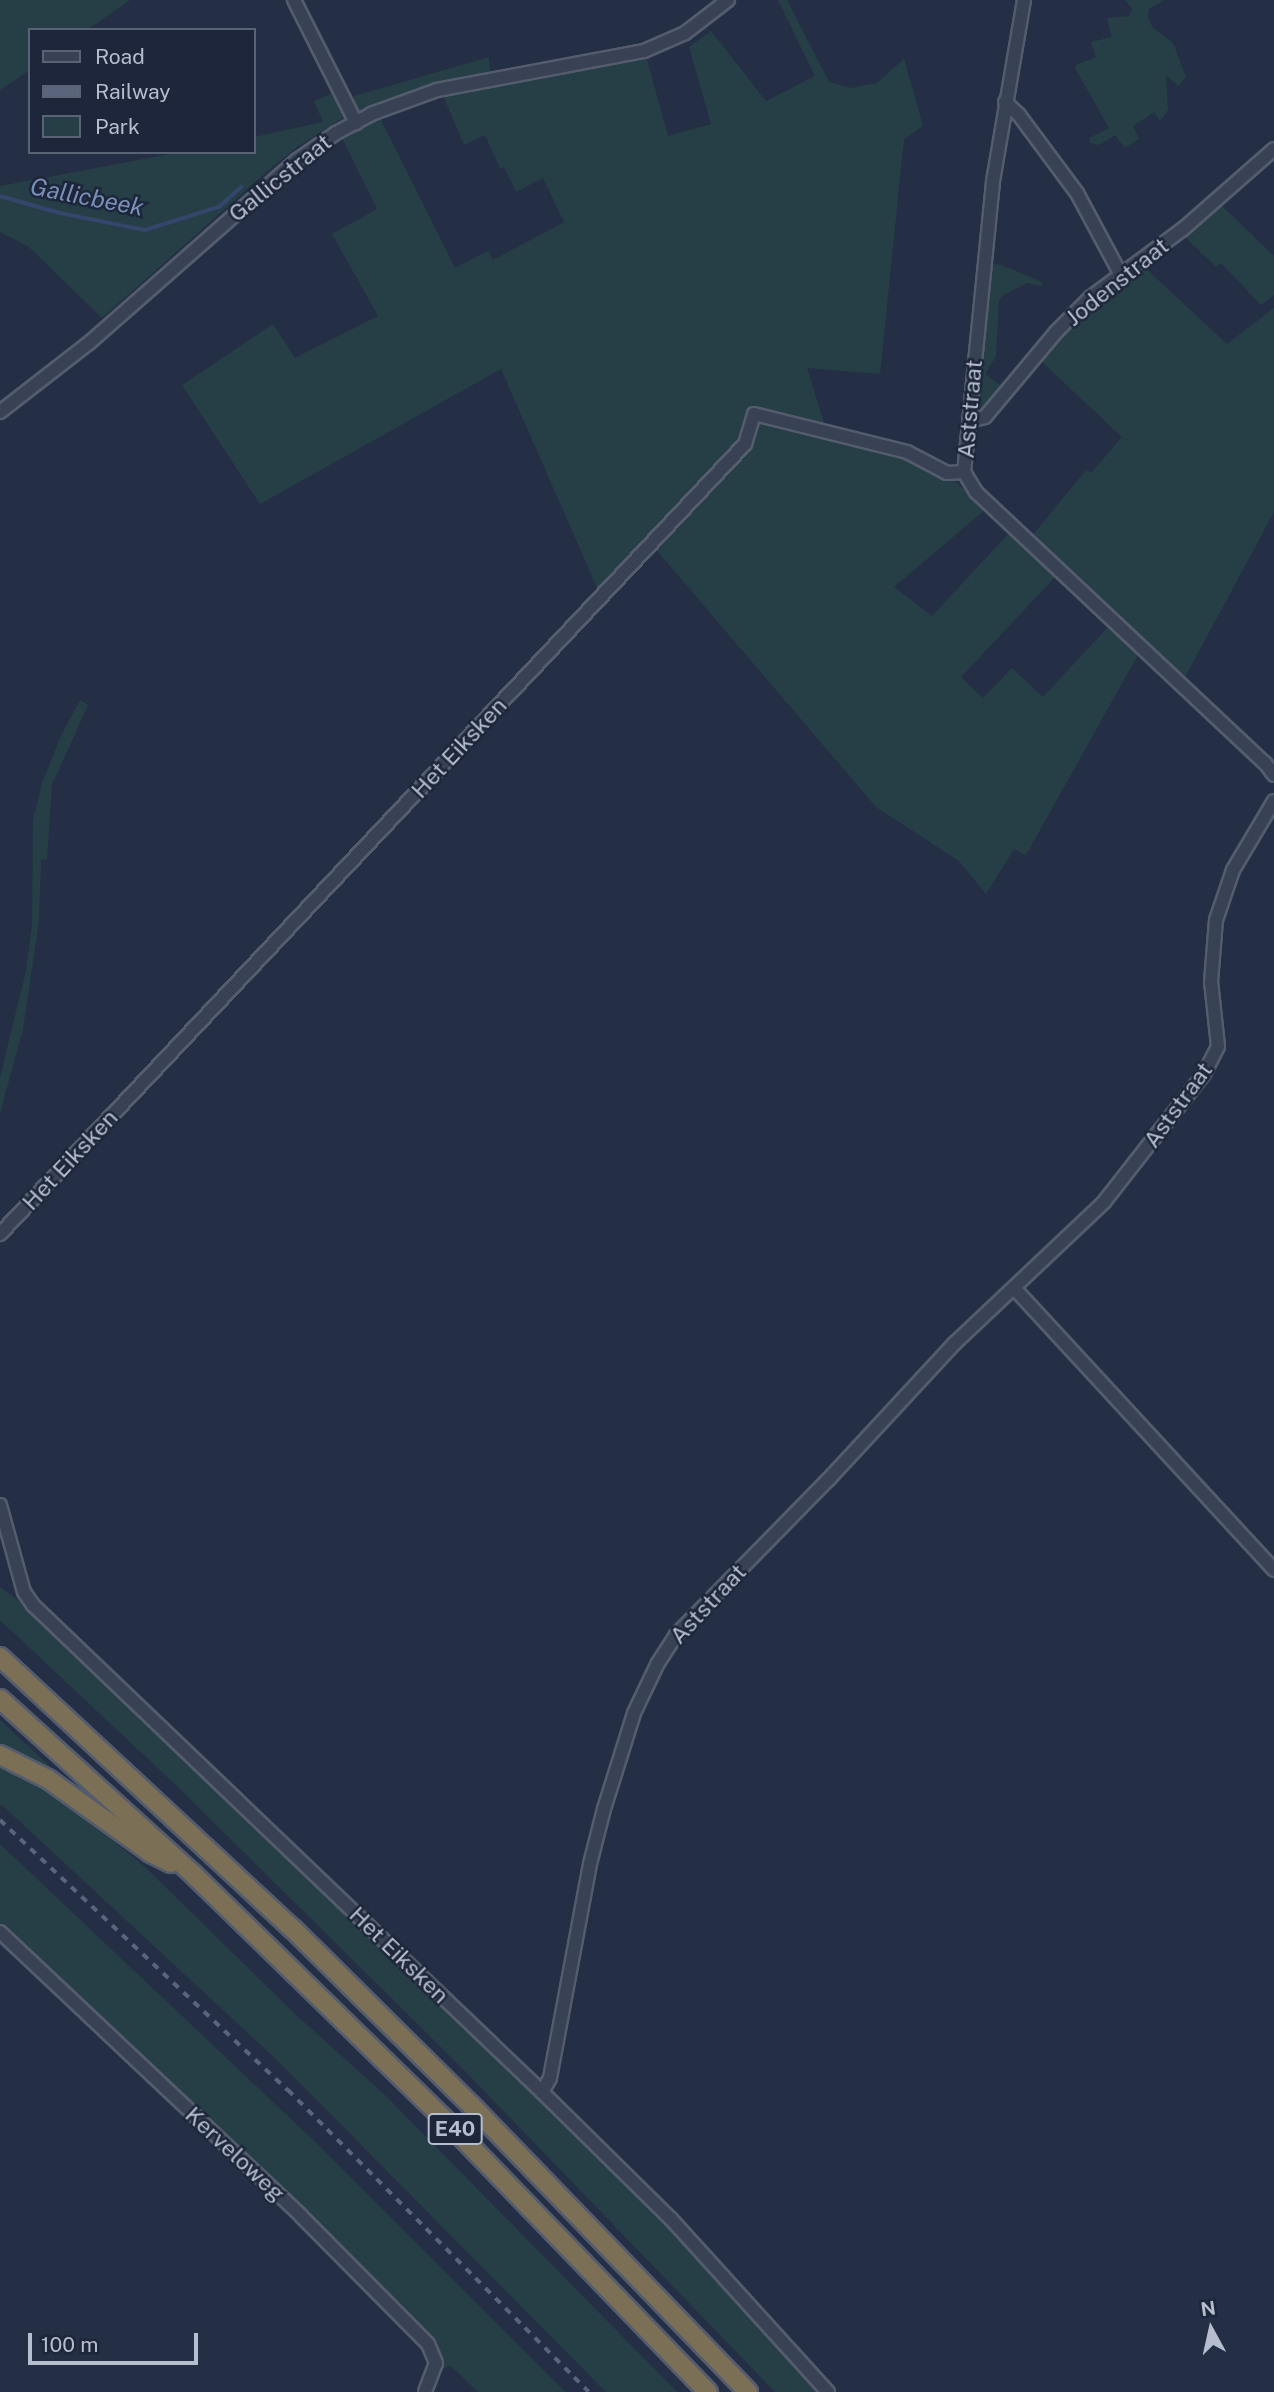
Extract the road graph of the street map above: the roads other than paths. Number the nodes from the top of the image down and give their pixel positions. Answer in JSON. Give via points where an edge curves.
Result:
{"nodes":[{"id":1,"x":294,"y":0,"type":"edge"},
{"id":2,"x":728,"y":0,"type":"edge"},
{"id":3,"x":1024,"y":0,"type":"edge"},
{"id":4,"x":1005,"y":102,"type":"junction"},
{"id":5,"x":356,"y":123,"type":"junction"},
{"id":6,"x":1274,"y":149,"type":"edge"},
{"id":7,"x":1121,"y":275,"type":"junction"},
{"id":8,"x":0,"y":412,"type":"edge"},
{"id":9,"x":969,"y":421,"type":"junction"},
{"id":10,"x":964,"y":472,"type":"junction"},
{"id":11,"x":1274,"y":775,"type":"edge"},
{"id":12,"x":1274,"y":801,"type":"edge"},
{"id":13,"x":0,"y":1234,"type":"edge"},
{"id":14,"x":1015,"y":1289,"type":"junction"},
{"id":15,"x":0,"y":1505,"type":"edge"},
{"id":16,"x":1274,"y":1570,"type":"edge"},
{"id":17,"x":0,"y":1657,"type":"edge"},
{"id":18,"x":0,"y":1699,"type":"edge"},
{"id":19,"x":0,"y":1755,"type":"edge"},
{"id":20,"x":193,"y":1874,"type":"junction"},
{"id":21,"x":0,"y":1931,"type":"edge"},
{"id":22,"x":542,"y":2092,"type":"junction"},
{"id":23,"x":425,"y":2392,"type":"edge"},
{"id":24,"x":708,"y":2392,"type":"edge"},
{"id":25,"x":748,"y":2392,"type":"edge"},
{"id":26,"x":828,"y":2392,"type":"edge"}],
"edges":[{"from":1,"to":5,"type":"street"},
{"from":2,"to":5,"type":"street","name":"Gallicstraat","via":[[685,33],[644,51],[457,85],[408,99]]},
{"from":3,"to":4,"type":"street","name":"Aststraat"},
{"from":4,"to":7,"type":"street","via":[[1077,193]]},
{"from":4,"to":9,"type":"street","name":"Aststraat"},
{"from":5,"to":8,"type":"street","name":"Gallicstraat","via":[[296,161],[89,343]]},
{"from":6,"to":7,"type":"street","name":"Jodenstraat","via":[[1183,229]]},
{"from":7,"to":9,"type":"street","name":"Jodenstraat","via":[[1056,332],[985,417]]},
{"from":9,"to":10,"type":"street","name":"Aststraat"},
{"from":10,"to":11,"type":"street","name":"Aststraat","via":[[976,492]]},
{"from":10,"to":13,"type":"street","name":"Het Eiksken","via":[[947,472],[907,452],[754,414],[745,444]]},
{"from":12,"to":14,"type":"street","name":"Aststraat","via":[[1233,870],[1216,920],[1211,982],[1219,1034],[1214,1057],[1104,1202]]},
{"from":14,"to":16,"type":"street"},
{"from":14,"to":22,"type":"street","name":"Aststraat","via":[[955,1343],[676,1635],[658,1663],[634,1713],[604,1809],[550,2078]]},
{"from":15,"to":22,"type":"street","name":"Het Eiksken","via":[[24,1592],[33,1605]]},
{"from":17,"to":25,"type":"highway","number":"E40","via":[[313,1948]]},
{"from":18,"to":20,"type":"highway","number":"E40"},
{"from":19,"to":20,"type":"highway","via":[[48,1779],[151,1853]]},
{"from":20,"to":24,"type":"highway","number":"E40","via":[[451,2126]]},
{"from":21,"to":23,"type":"street","name":"Kerveloweg","via":[[301,2216],[428,2344],[436,2363]]},
{"from":22,"to":26,"type":"street","name":"Het Eiksken","via":[[671,2219]]}]}
